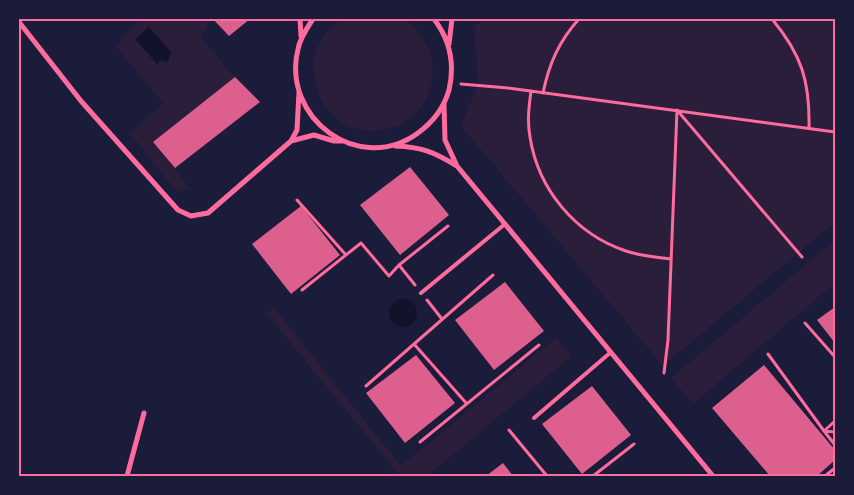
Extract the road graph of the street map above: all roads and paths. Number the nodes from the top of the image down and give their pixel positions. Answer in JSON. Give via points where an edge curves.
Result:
{"nodes":[{"id":1,"x":300,"y":19,"type":"edge"},
{"id":2,"x":313,"y":19,"type":"edge"},
{"id":3,"x":434,"y":19,"type":"edge"},
{"id":4,"x":452,"y":19,"type":"edge"},
{"id":5,"x":579,"y":19,"type":"edge"},
{"id":6,"x":772,"y":19,"type":"edge"},
{"id":7,"x":19,"y":22,"type":"edge"},
{"id":8,"x":301,"y":38,"type":"junction"},
{"id":9,"x":450,"y":49,"type":"junction"},
{"id":10,"x":450,"y":84,"type":"junction"},
{"id":11,"x":531,"y":91,"type":"junction"},
{"id":12,"x":299,"y":92,"type":"junction"},
{"id":13,"x":543,"y":93,"type":"junction"},
{"id":14,"x":444,"y":104,"type":"junction"},
{"id":15,"x":677,"y":110,"type":"junction"},
{"id":16,"x":809,"y":128,"type":"junction"},
{"id":17,"x":835,"y":132,"type":"edge"},
{"id":18,"x":291,"y":141,"type":"junction"},
{"id":19,"x":344,"y":141,"type":"junction"},
{"id":20,"x":391,"y":145,"type":"junction"},
{"id":21,"x":457,"y":166,"type":"junction"},
{"id":22,"x":297,"y":200,"type":"dead end"},
{"id":23,"x":505,"y":224,"type":"junction"},
{"id":24,"x":448,"y":226,"type":"dead end"},
{"id":25,"x":346,"y":255,"type":"junction"},
{"id":26,"x":802,"y":257,"type":"dead end"},
{"id":27,"x":671,"y":258,"type":"junction"},
{"id":28,"x":399,"y":265,"type":"junction"},
{"id":29,"x":493,"y":275,"type":"dead end"},
{"id":30,"x":302,"y":290,"type":"dead end"},
{"id":31,"x":421,"y":292,"type":"junction"},
{"id":32,"x":442,"y":319,"type":"junction"},
{"id":33,"x":805,"y":322,"type":"dead end"},
{"id":34,"x":414,"y":344,"type":"junction"},
{"id":35,"x":539,"y":345,"type":"dead end"},
{"id":36,"x":611,"y":352,"type":"junction"},
{"id":37,"x":768,"y":354,"type":"dead end"},
{"id":38,"x":835,"y":357,"type":"edge"},
{"id":39,"x":664,"y":373,"type":"dead end"},
{"id":40,"x":366,"y":386,"type":"dead end"},
{"id":41,"x":467,"y":404,"type":"junction"},
{"id":42,"x":144,"y":413,"type":"dead end"},
{"id":43,"x":534,"y":418,"type":"dead end"},
{"id":44,"x":835,"y":421,"type":"edge"},
{"id":45,"x":509,"y":430,"type":"dead end"},
{"id":46,"x":824,"y":431,"type":"junction"},
{"id":47,"x":835,"y":432,"type":"edge"},
{"id":48,"x":420,"y":442,"type":"dead end"},
{"id":49,"x":634,"y":444,"type":"dead end"},
{"id":50,"x":835,"y":445,"type":"edge"},
{"id":51,"x":835,"y":468,"type":"edge"},
{"id":52,"x":127,"y":476,"type":"edge"},
{"id":53,"x":547,"y":476,"type":"edge"},
{"id":54,"x":593,"y":476,"type":"edge"},
{"id":55,"x":713,"y":476,"type":"edge"},
{"id":56,"x":825,"y":476,"type":"edge"}],
"edges":[{"from":1,"to":8,"type":"street"},
{"from":2,"to":8,"type":"street"},
{"from":3,"to":9,"type":"street"},
{"from":4,"to":9,"type":"street"},
{"from":5,"to":13,"type":"path","via":[[553,58]]},
{"from":6,"to":16,"type":"path","via":[[798,56],[810,104]]},
{"from":7,"to":18,"type":"street","via":[[82,101],[178,210],[191,216],[208,213]]},
{"from":8,"to":12,"type":"street","via":[[296,65]]},
{"from":9,"to":10,"type":"street"},
{"from":10,"to":11,"type":"path"},
{"from":10,"to":14,"type":"street"},
{"from":11,"to":13,"type":"path"},
{"from":11,"to":27,"type":"path","via":[[528,114],[535,158],[543,179],[569,216],[606,243],[648,257]]},
{"from":12,"to":18,"type":"street","via":[[297,130]]},
{"from":12,"to":19,"type":"street","via":[[323,129]]},
{"from":13,"to":15,"type":"path"},
{"from":14,"to":20,"type":"street","via":[[423,129]]},
{"from":14,"to":21,"type":"street","via":[[445,140]]},
{"from":15,"to":16,"type":"path"},
{"from":15,"to":26,"type":"path"},
{"from":15,"to":27,"type":"path"},
{"from":16,"to":17,"type":"path"},
{"from":18,"to":19,"type":"street","via":[[314,135]]},
{"from":19,"to":20,"type":"street","via":[[367,147]]},
{"from":20,"to":21,"type":"street","via":[[431,151]]},
{"from":21,"to":23,"type":"street"},
{"from":22,"to":25,"type":"path"},
{"from":23,"to":31,"type":"lane"},
{"from":23,"to":36,"type":"street"},
{"from":24,"to":28,"type":"path"},
{"from":25,"to":28,"type":"path","via":[[361,243],[389,276]]},
{"from":25,"to":30,"type":"path"},
{"from":27,"to":39,"type":"path"},
{"from":28,"to":31,"type":"path"},
{"from":29,"to":32,"type":"path"},
{"from":31,"to":32,"type":"path"},
{"from":32,"to":34,"type":"path"},
{"from":33,"to":38,"type":"path"},
{"from":34,"to":40,"type":"path"},
{"from":34,"to":41,"type":"path"},
{"from":35,"to":41,"type":"path"},
{"from":36,"to":43,"type":"lane"},
{"from":36,"to":55,"type":"street"},
{"from":37,"to":46,"type":"path"},
{"from":41,"to":48,"type":"path"},
{"from":42,"to":52,"type":"street"},
{"from":44,"to":46,"type":"path"},
{"from":45,"to":53,"type":"path"},
{"from":46,"to":47,"type":"path"},
{"from":46,"to":50,"type":"path"},
{"from":49,"to":54,"type":"path"},
{"from":51,"to":56,"type":"path"}]}
